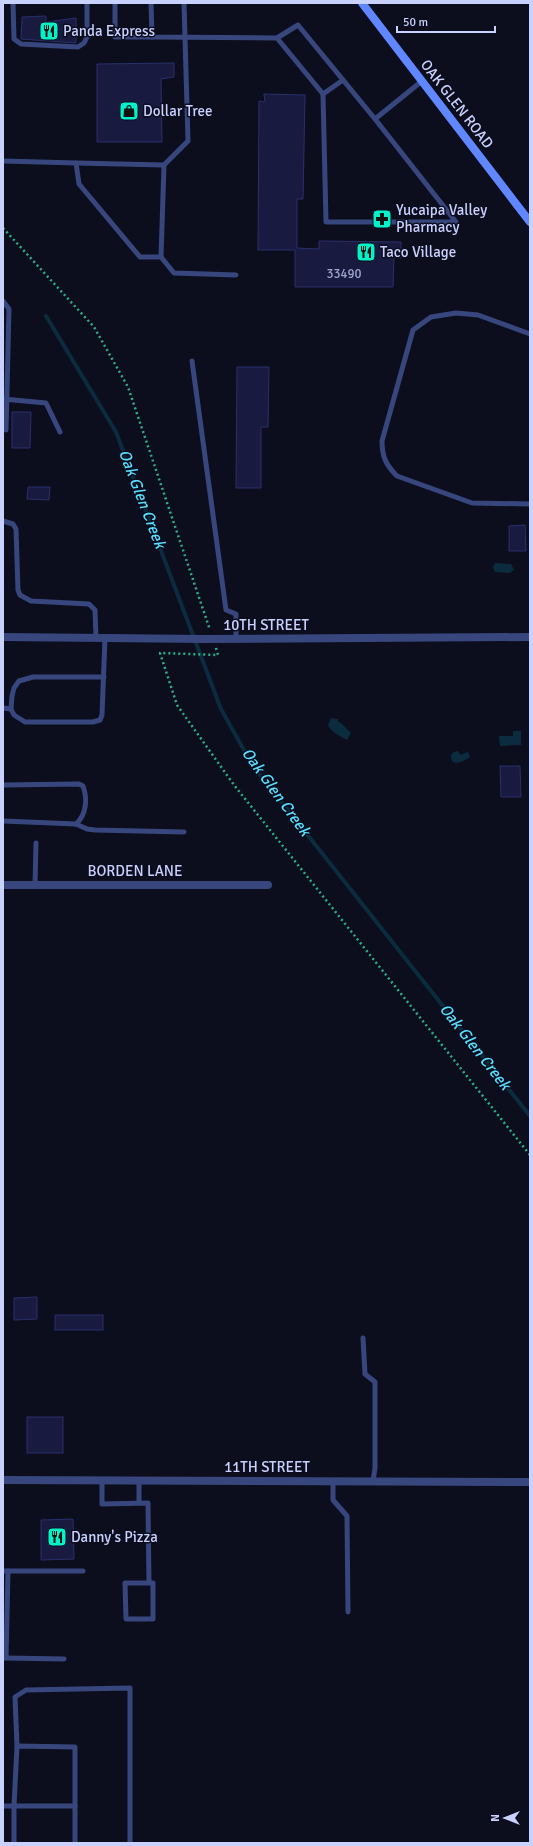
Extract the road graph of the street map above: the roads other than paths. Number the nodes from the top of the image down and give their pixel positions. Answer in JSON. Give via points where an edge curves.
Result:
{"nodes":[{"id":1,"x":13,"y":3,"type":"edge"},
{"id":2,"x":87,"y":3,"type":"edge"},
{"id":3,"x":115,"y":3,"type":"edge"},
{"id":4,"x":151,"y":3,"type":"edge"},
{"id":5,"x":184,"y":3,"type":"edge"},
{"id":6,"x":362,"y":3,"type":"edge"},
{"id":7,"x":152,"y":37,"type":"junction"},
{"id":8,"x":186,"y":38,"type":"junction"},
{"id":9,"x":277,"y":38,"type":"junction"},
{"id":10,"x":343,"y":80,"type":"junction"},
{"id":11,"x":422,"y":81,"type":"junction"},
{"id":12,"x":323,"y":94,"type":"junction"},
{"id":13,"x":375,"y":119,"type":"junction"},
{"id":14,"x":3,"y":161,"type":"edge"},
{"id":15,"x":76,"y":163,"type":"junction"},
{"id":16,"x":164,"y":165,"type":"junction"},
{"id":17,"x":530,"y":222,"type":"edge"},
{"id":18,"x":161,"y":257,"type":"junction"},
{"id":19,"x":236,"y":275,"type":"dead end"},
{"id":20,"x":3,"y":301,"type":"edge"},
{"id":21,"x":530,"y":334,"type":"edge"},
{"id":22,"x":6,"y":336,"type":"edge"},
{"id":23,"x":192,"y":361,"type":"dead end"},
{"id":24,"x":5,"y":399,"type":"edge"},
{"id":25,"x":6,"y":430,"type":"dead end"},
{"id":26,"x":60,"y":432,"type":"dead end"},
{"id":27,"x":530,"y":504,"type":"edge"},
{"id":28,"x":3,"y":521,"type":"edge"},
{"id":29,"x":3,"y":637,"type":"edge"},
{"id":30,"x":530,"y":637,"type":"edge"},
{"id":31,"x":96,"y":638,"type":"junction"},
{"id":32,"x":105,"y":638,"type":"junction"},
{"id":33,"x":236,"y":639,"type":"junction"},
{"id":34,"x":104,"y":677,"type":"junction"},
{"id":35,"x":3,"y":708,"type":"edge"},
{"id":36,"x":11,"y":709,"type":"junction"},
{"id":37,"x":3,"y":785,"type":"edge"},
{"id":38,"x":3,"y":820,"type":"edge"},
{"id":39,"x":76,"y":824,"type":"junction"},
{"id":40,"x":184,"y":832,"type":"dead end"},
{"id":41,"x":36,"y":843,"type":"dead end"},
{"id":42,"x":3,"y":885,"type":"edge"},
{"id":43,"x":35,"y":885,"type":"junction"},
{"id":44,"x":268,"y":885,"type":"dead end"},
{"id":45,"x":364,"y":1338,"type":"dead end"},
{"id":46,"x":3,"y":1480,"type":"edge"},
{"id":47,"x":102,"y":1480,"type":"junction"},
{"id":48,"x":140,"y":1480,"type":"junction"},
{"id":49,"x":334,"y":1481,"type":"junction"},
{"id":50,"x":373,"y":1481,"type":"junction"},
{"id":51,"x":530,"y":1482,"type":"edge"},
{"id":52,"x":140,"y":1503,"type":"junction"},
{"id":53,"x":6,"y":1571,"type":"edge"},
{"id":54,"x":83,"y":1571,"type":"dead end"},
{"id":55,"x":149,"y":1583,"type":"junction"},
{"id":56,"x":348,"y":1612,"type":"dead end"},
{"id":57,"x":4,"y":1658,"type":"edge"},
{"id":58,"x":64,"y":1659,"type":"dead end"},
{"id":59,"x":17,"y":1746,"type":"junction"},
{"id":60,"x":3,"y":1806,"type":"edge"},
{"id":61,"x":14,"y":1806,"type":"junction"},
{"id":62,"x":75,"y":1806,"type":"junction"},
{"id":63,"x":14,"y":1843,"type":"edge"},
{"id":64,"x":75,"y":1843,"type":"edge"},
{"id":65,"x":130,"y":1843,"type":"edge"}],
"edges":[{"from":1,"to":2,"type":"lane","via":[[16,42],[78,47],[87,37]]},
{"from":3,"to":7,"type":"lane","via":[[115,37]]},
{"from":4,"to":7,"type":"lane"},
{"from":5,"to":8,"type":"lane"},
{"from":6,"to":11,"type":"main road","name":"OAK GLEN ROAD"},
{"from":7,"to":8,"type":"lane"},
{"from":8,"to":9,"type":"lane"},
{"from":8,"to":16,"type":"lane","via":[[188,141]]},
{"from":9,"to":10,"type":"lane","via":[[298,25]]},
{"from":9,"to":12,"type":"lane"},
{"from":10,"to":12,"type":"lane"},
{"from":10,"to":13,"type":"lane"},
{"from":11,"to":13,"type":"lane"},
{"from":11,"to":17,"type":"main road","name":"OAK GLEN ROAD"},
{"from":12,"to":13,"type":"lane","via":[[326,222],[456,222]]},
{"from":14,"to":15,"type":"lane"},
{"from":15,"to":16,"type":"lane"},
{"from":15,"to":18,"type":"lane","via":[[79,184],[140,257]]},
{"from":16,"to":18,"type":"lane"},
{"from":18,"to":19,"type":"lane","via":[[174,273]]},
{"from":20,"to":22,"type":"lane","via":[[9,309]]},
{"from":21,"to":27,"type":"lane","via":[[478,315],[456,313],[431,317],[413,330],[382,441],[384,460],[397,476],[472,503]]},
{"from":22,"to":24,"type":"lane"},
{"from":23,"to":33,"type":"lane","via":[[226,610],[236,614]]},
{"from":24,"to":25,"type":"lane"},
{"from":24,"to":26,"type":"lane","via":[[46,403]]},
{"from":28,"to":31,"type":"lane","via":[[13,524],[16,530],[20,595],[30,601],[89,604],[95,610]]},
{"from":29,"to":31,"type":"street","name":"10TH STREET"},
{"from":30,"to":33,"type":"street","name":"10TH STREET"},
{"from":31,"to":32,"type":"street","name":"10TH STREET"},
{"from":32,"to":33,"type":"street","name":"10TH STREET"},
{"from":32,"to":34,"type":"lane"},
{"from":34,"to":36,"type":"lane","via":[[33,677],[19,681],[14,688]]},
{"from":34,"to":36,"type":"lane","via":[[100,720],[25,722],[14,716]]},
{"from":35,"to":36,"type":"lane"},
{"from":37,"to":39,"type":"lane","via":[[83,786],[85,813]]},
{"from":38,"to":39,"type":"lane"},
{"from":39,"to":40,"type":"lane","via":[[95,830]]},
{"from":41,"to":43,"type":"lane"},
{"from":42,"to":43,"type":"street","name":"BORDEN LANE"},
{"from":43,"to":44,"type":"street","name":"BORDEN LANE"},
{"from":45,"to":50,"type":"lane","via":[[365,1374],[375,1382]]},
{"from":46,"to":47,"type":"street","name":"11TH STREET"},
{"from":47,"to":48,"type":"street","name":"11TH STREET"},
{"from":47,"to":52,"type":"lane","via":[[102,1504]]},
{"from":48,"to":49,"type":"street","name":"11TH STREET"},
{"from":48,"to":52,"type":"lane"},
{"from":49,"to":50,"type":"street","name":"11TH STREET"},
{"from":49,"to":56,"type":"lane","via":[[333,1500],[346,1516]]},
{"from":50,"to":51,"type":"street","name":"11TH STREET"},
{"from":52,"to":55,"type":"lane","via":[[148,1503]]},
{"from":53,"to":54,"type":"lane"},
{"from":53,"to":57,"type":"lane"},
{"from":55,"to":55,"type":"lane","via":[[125,1583],[126,1619],[153,1619],[153,1583]]},
{"from":57,"to":58,"type":"lane"},
{"from":59,"to":61,"type":"lane"},
{"from":59,"to":62,"type":"lane","via":[[75,1747]]},
{"from":59,"to":65,"type":"lane","via":[[15,1697],[26,1690],[130,1688]]},
{"from":60,"to":61,"type":"lane"},
{"from":61,"to":62,"type":"lane"},
{"from":61,"to":63,"type":"lane"},
{"from":62,"to":64,"type":"lane"}]}
